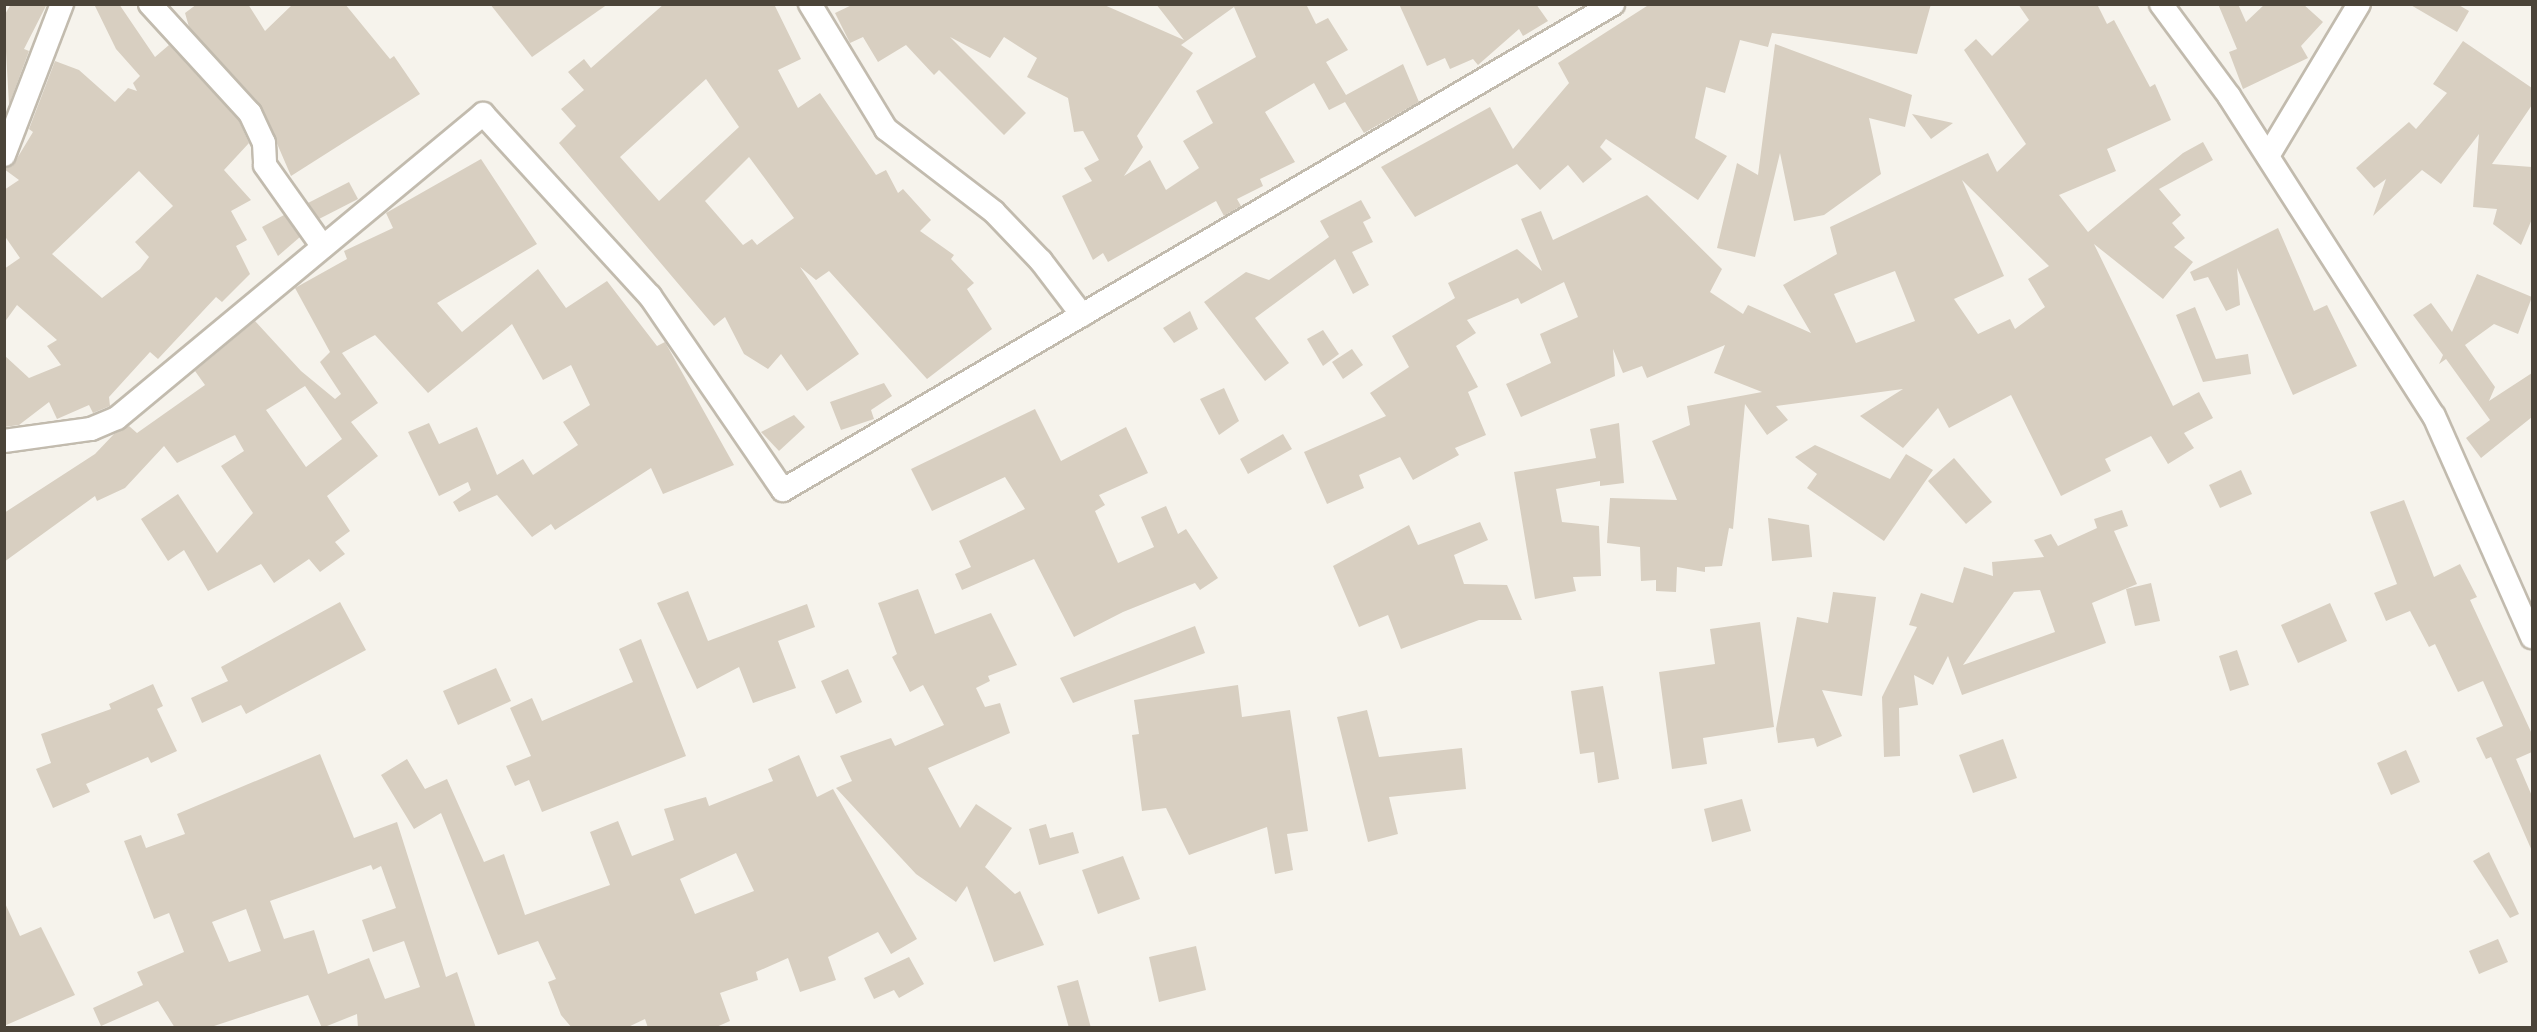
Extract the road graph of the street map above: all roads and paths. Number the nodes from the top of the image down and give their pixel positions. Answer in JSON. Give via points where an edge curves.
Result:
{"nodes":[{"id":1,"x":62,"y":4,"type":"edge"},
{"id":2,"x":810,"y":4,"type":"edge"},
{"id":3,"x":1613,"y":4,"type":"edge"},
{"id":4,"x":2161,"y":4,"type":"edge"},
{"id":5,"x":2359,"y":4,"type":"edge"},
{"id":6,"x":153,"y":6,"type":"edge"},
{"id":7,"x":4,"y":155,"type":"edge"},
{"id":8,"x":2268,"y":156,"type":"junction"},
{"id":9,"x":323,"y":247,"type":"junction"},
{"id":10,"x":1082,"y":315,"type":"junction"},
{"id":11,"x":4,"y":441,"type":"edge"},
{"id":12,"x":2532,"y":637,"type":"edge"}],
"edges":[{"from":1,"to":7,"type":"street"},
{"from":2,"to":10,"type":"street","via":[[886,129],[994,212],[1041,261]]},
{"from":3,"to":10,"type":"street"},
{"from":4,"to":8,"type":"street"},
{"from":5,"to":8,"type":"street"},
{"from":6,"to":9,"type":"street","via":[[250,113],[264,143],[265,165]]},
{"from":8,"to":12,"type":"street","via":[[2454,451]]},
{"from":9,"to":10,"type":"street","via":[[483,114],[650,296],[783,490]]},
{"from":9,"to":11,"type":"street","via":[[117,418],[91,429]]}]}
